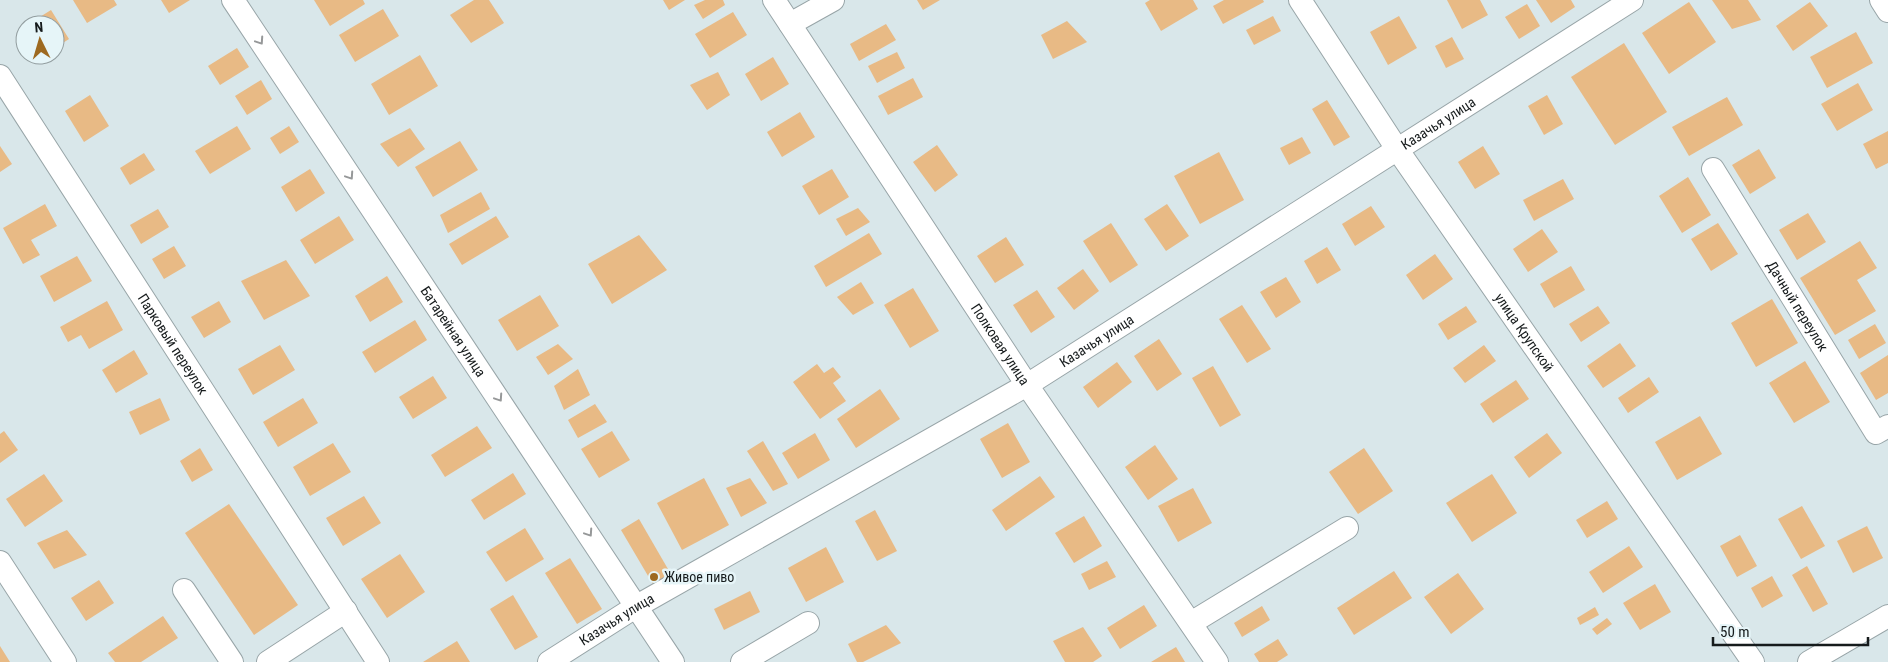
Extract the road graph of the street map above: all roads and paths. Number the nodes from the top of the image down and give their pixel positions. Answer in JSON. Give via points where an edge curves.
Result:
{"nodes":[{"id":1,"x":233,"y":0,"type":"edge"},
{"id":2,"x":774,"y":0,"type":"edge"},
{"id":3,"x":833,"y":0,"type":"edge"},
{"id":4,"x":1300,"y":0,"type":"edge"},
{"id":5,"x":1632,"y":0,"type":"edge"},
{"id":6,"x":1881,"y":0,"type":"edge"},
{"id":7,"x":1888,"y":11,"type":"edge"},
{"id":8,"x":790,"y":24,"type":"junction"},
{"id":9,"x":0,"y":76,"type":"edge"},
{"id":10,"x":1397,"y":149,"type":"junction"},
{"id":11,"x":1713,"y":169,"type":"dead end"},
{"id":12,"x":1027,"y":385,"type":"junction"},
{"id":13,"x":1888,"y":426,"type":"edge"},
{"id":14,"x":1347,"y":528,"type":"dead end"},
{"id":15,"x":0,"y":562,"type":"edge"},
{"id":16,"x":184,"y":590,"type":"dead end"},
{"id":17,"x":637,"y":606,"type":"junction"},
{"id":18,"x":346,"y":611,"type":"junction"},
{"id":19,"x":1888,"y":616,"type":"edge"},
{"id":20,"x":808,"y":623,"type":"dead end"},
{"id":21,"x":1191,"y":623,"type":"junction"},
{"id":22,"x":65,"y":662,"type":"edge"},
{"id":23,"x":232,"y":662,"type":"edge"},
{"id":24,"x":268,"y":662,"type":"edge"},
{"id":25,"x":378,"y":662,"type":"edge"},
{"id":26,"x":549,"y":662,"type":"edge"},
{"id":27,"x":673,"y":662,"type":"edge"},
{"id":28,"x":742,"y":662,"type":"edge"},
{"id":29,"x":1217,"y":662,"type":"edge"},
{"id":30,"x":1752,"y":662,"type":"edge"},
{"id":31,"x":1809,"y":662,"type":"edge"}],
"edges":[{"from":1,"to":17,"type":"street","name":"Батарейная улица","one_way":true},
{"from":2,"to":8,"type":"street","name":"Полковая улица"},
{"from":3,"to":8,"type":"street"},
{"from":4,"to":10,"type":"street","name":"улица Крупской"},
{"from":5,"to":10,"type":"street","name":"Казачья улица"},
{"from":6,"to":7,"type":"street"},
{"from":8,"to":12,"type":"street","name":"Полковая улица"},
{"from":9,"to":18,"type":"street","name":"Парковый переулок"},
{"from":10,"to":12,"type":"street","name":"Казачья улица"},
{"from":10,"to":30,"type":"street","name":"улица Крупской"},
{"from":11,"to":13,"type":"street","name":"Дачный переулок","via":[[1876,433]]},
{"from":12,"to":17,"type":"street","name":"Казачья улица"},
{"from":12,"to":21,"type":"street","name":"Полковая улица"},
{"from":14,"to":21,"type":"street"},
{"from":15,"to":22,"type":"street"},
{"from":16,"to":23,"type":"street"},
{"from":17,"to":26,"type":"street","name":"Казачья улица"},
{"from":17,"to":27,"type":"street","name":"Батарейная улица"},
{"from":18,"to":24,"type":"street"},
{"from":18,"to":25,"type":"street","name":"Парковый переулок"},
{"from":19,"to":31,"type":"street"},
{"from":20,"to":28,"type":"street"},
{"from":21,"to":29,"type":"street","name":"Полковая улица"}]}
